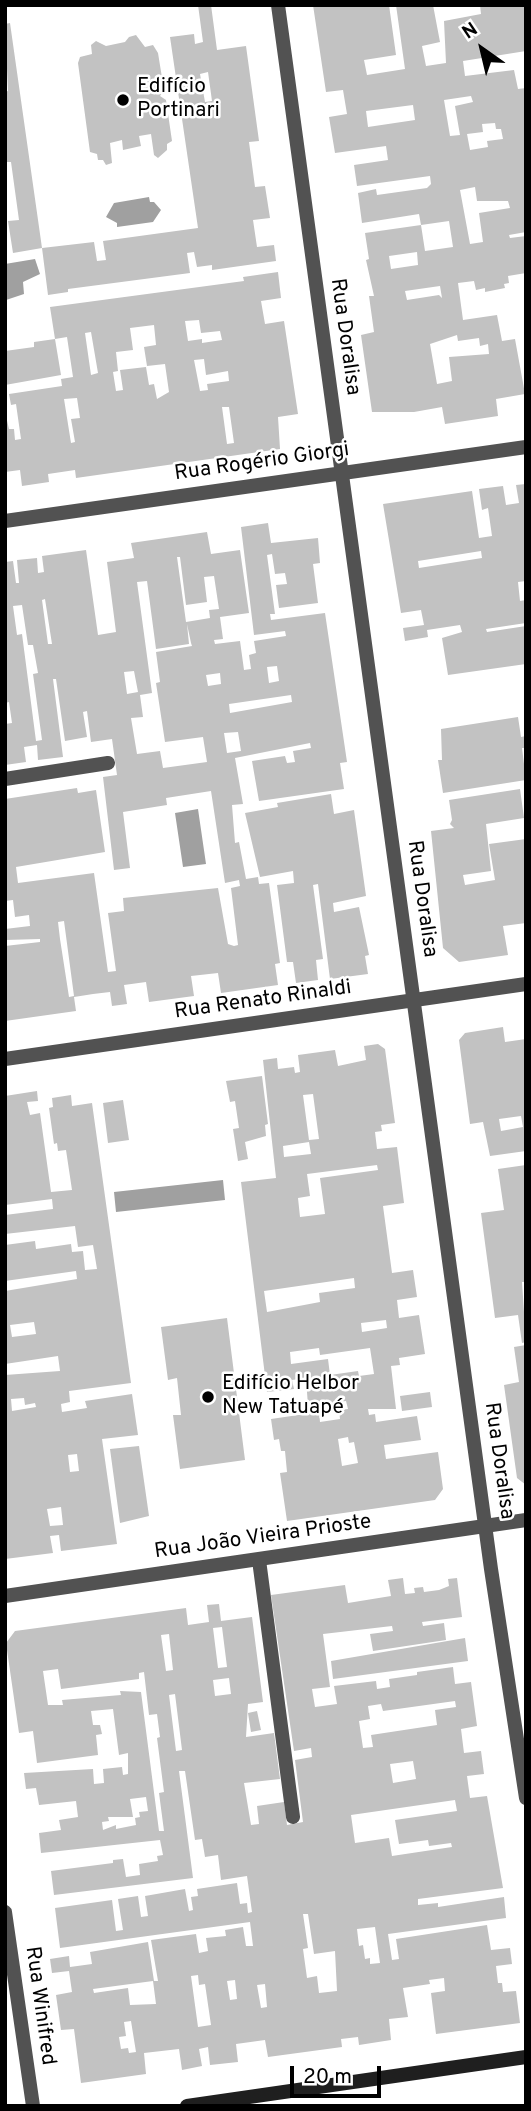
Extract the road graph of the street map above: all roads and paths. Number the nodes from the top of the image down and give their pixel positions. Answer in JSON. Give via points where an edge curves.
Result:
{"nodes":[{"id":1,"x":278,"y":5,"type":"edge"},
{"id":2,"x":526,"y":447,"type":"edge"},
{"id":3,"x":341,"y":473,"type":"junction"},
{"id":4,"x":5,"y":521,"type":"edge"},
{"id":5,"x":108,"y":763,"type":"dead end"},
{"id":6,"x":5,"y":779,"type":"edge"},
{"id":7,"x":526,"y":984,"type":"edge"},
{"id":8,"x":414,"y":1001,"type":"junction"},
{"id":9,"x":5,"y":1059,"type":"edge"},
{"id":10,"x":526,"y":1520,"type":"edge"},
{"id":11,"x":486,"y":1526,"type":"junction"},
{"id":12,"x":259,"y":1560,"type":"junction"},
{"id":13,"x":5,"y":1596,"type":"edge"},
{"id":14,"x":526,"y":1798,"type":"edge"},
{"id":15,"x":293,"y":1817,"type":"dead end"},
{"id":16,"x":5,"y":1912,"type":"edge"},
{"id":17,"x":526,"y":2057,"type":"edge"},
{"id":18,"x":33,"y":2106,"type":"edge"},
{"id":19,"x":187,"y":2106,"type":"edge"}],
"edges":[{"from":1,"to":3,"type":"street","name":"Rua Doralisa"},
{"from":2,"to":3,"type":"street","name":"Rua Rogério Giorgi"},
{"from":3,"to":4,"type":"street","name":"Rua Rogério Giorgi"},
{"from":3,"to":8,"type":"street","name":"Rua Doralisa"},
{"from":5,"to":6,"type":"street"},
{"from":7,"to":8,"type":"street","name":"Rua Renato Rinaldi"},
{"from":8,"to":9,"type":"street","name":"Rua Renato Rinaldi"},
{"from":8,"to":11,"type":"street","name":"Rua Doralisa"},
{"from":10,"to":11,"type":"street","name":"Rua João Vieira Prioste"},
{"from":11,"to":12,"type":"street","name":"Rua João Vieira Prioste"},
{"from":11,"to":14,"type":"street","name":"Rua Doralisa"},
{"from":12,"to":13,"type":"street","name":"Rua João Vieira Prioste"},
{"from":12,"to":15,"type":"street"},
{"from":16,"to":18,"type":"street","name":"Rua Winifred"},
{"from":17,"to":19,"type":"street"}]}
